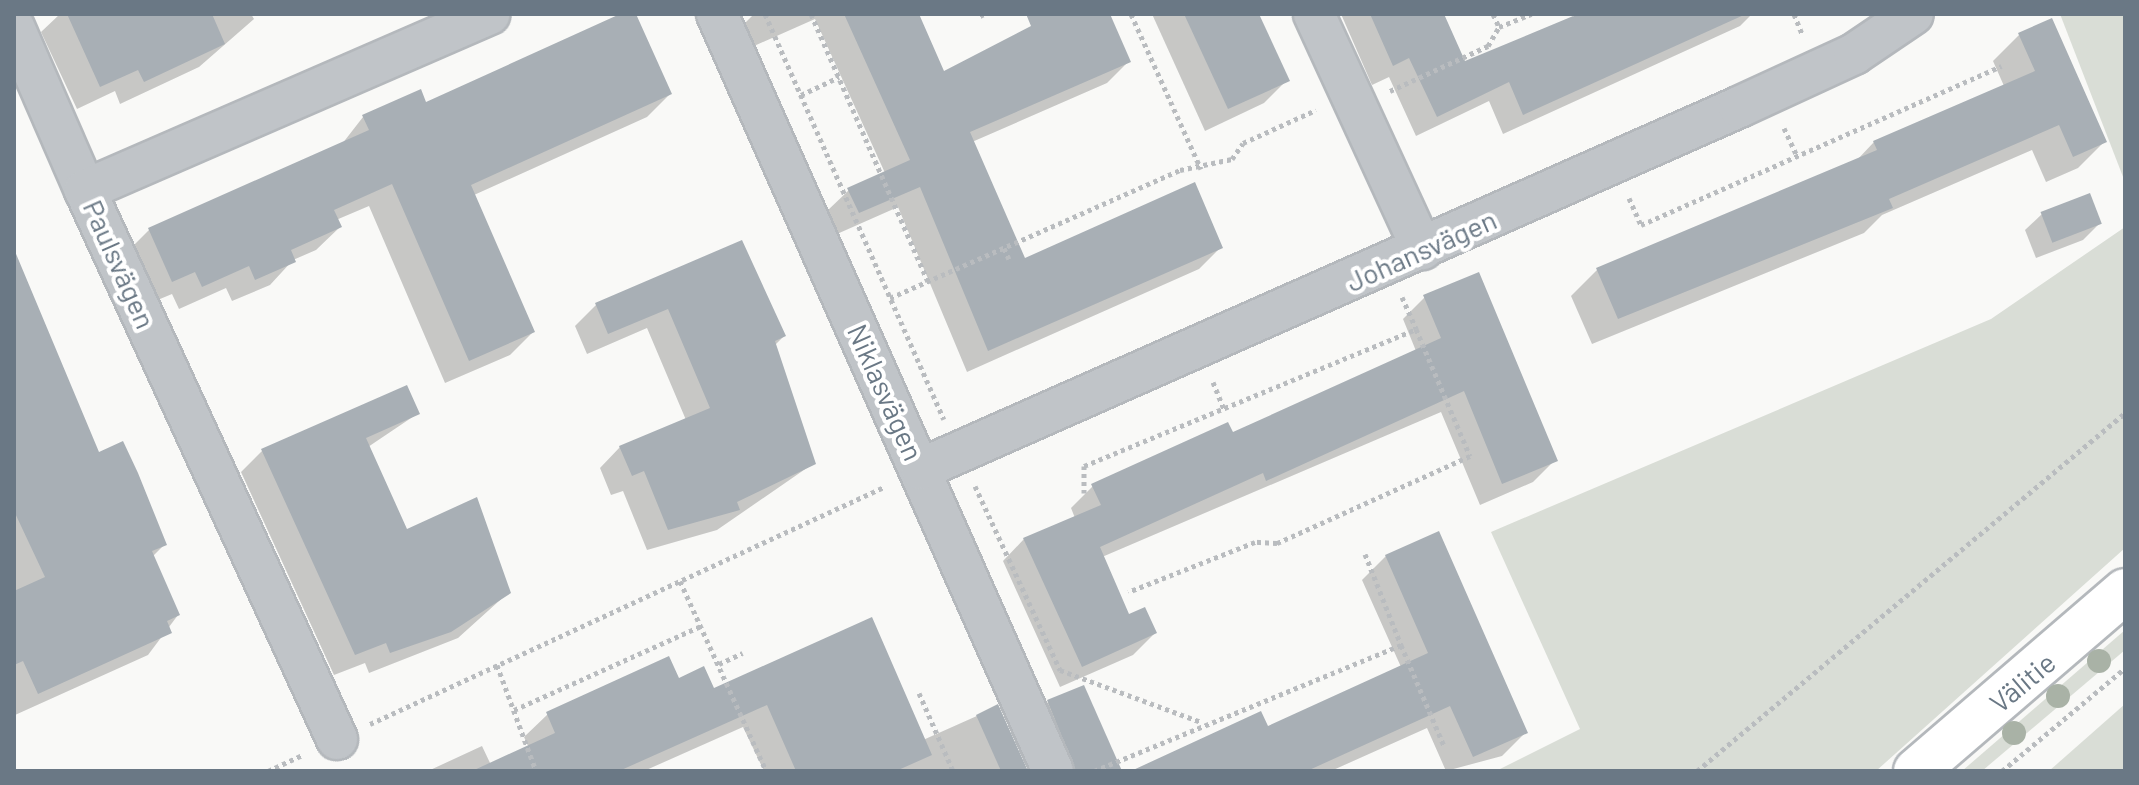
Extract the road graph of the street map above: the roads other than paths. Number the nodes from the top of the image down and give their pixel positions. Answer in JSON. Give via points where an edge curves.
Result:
{"nodes":[{"id":1,"x":489,"y":14,"type":"edge"},
{"id":2,"x":717,"y":14,"type":"edge"},
{"id":3,"x":1314,"y":14,"type":"edge"},
{"id":4,"x":1913,"y":14,"type":"edge"},
{"id":5,"x":14,"y":27,"type":"edge"},
{"id":6,"x":85,"y":190,"type":"junction"},
{"id":7,"x":1422,"y":249,"type":"junction"},
{"id":8,"x":921,"y":469,"type":"junction"},
{"id":9,"x":2125,"y":591,"type":"edge"},
{"id":10,"x":337,"y":739,"type":"road end"},
{"id":11,"x":1053,"y":771,"type":"edge"},
{"id":12,"x":1916,"y":771,"type":"edge"}],
"edges":[{"from":1,"to":6,"type":"street","name":"Paulsvägen"},
{"from":2,"to":8,"type":"street","name":"Niklasvägen"},
{"from":3,"to":7,"type":"street"},
{"from":4,"to":7,"type":"street","name":"Johansvägen","via":[[1854,54]]},
{"from":5,"to":6,"type":"street"},
{"from":6,"to":10,"type":"street","name":"Paulsvägen"},
{"from":7,"to":8,"type":"street","name":"Johansvägen"},
{"from":8,"to":11,"type":"street","name":"Niklasvägen"},
{"from":9,"to":12,"type":"main road","name":"Välitie"}]}
